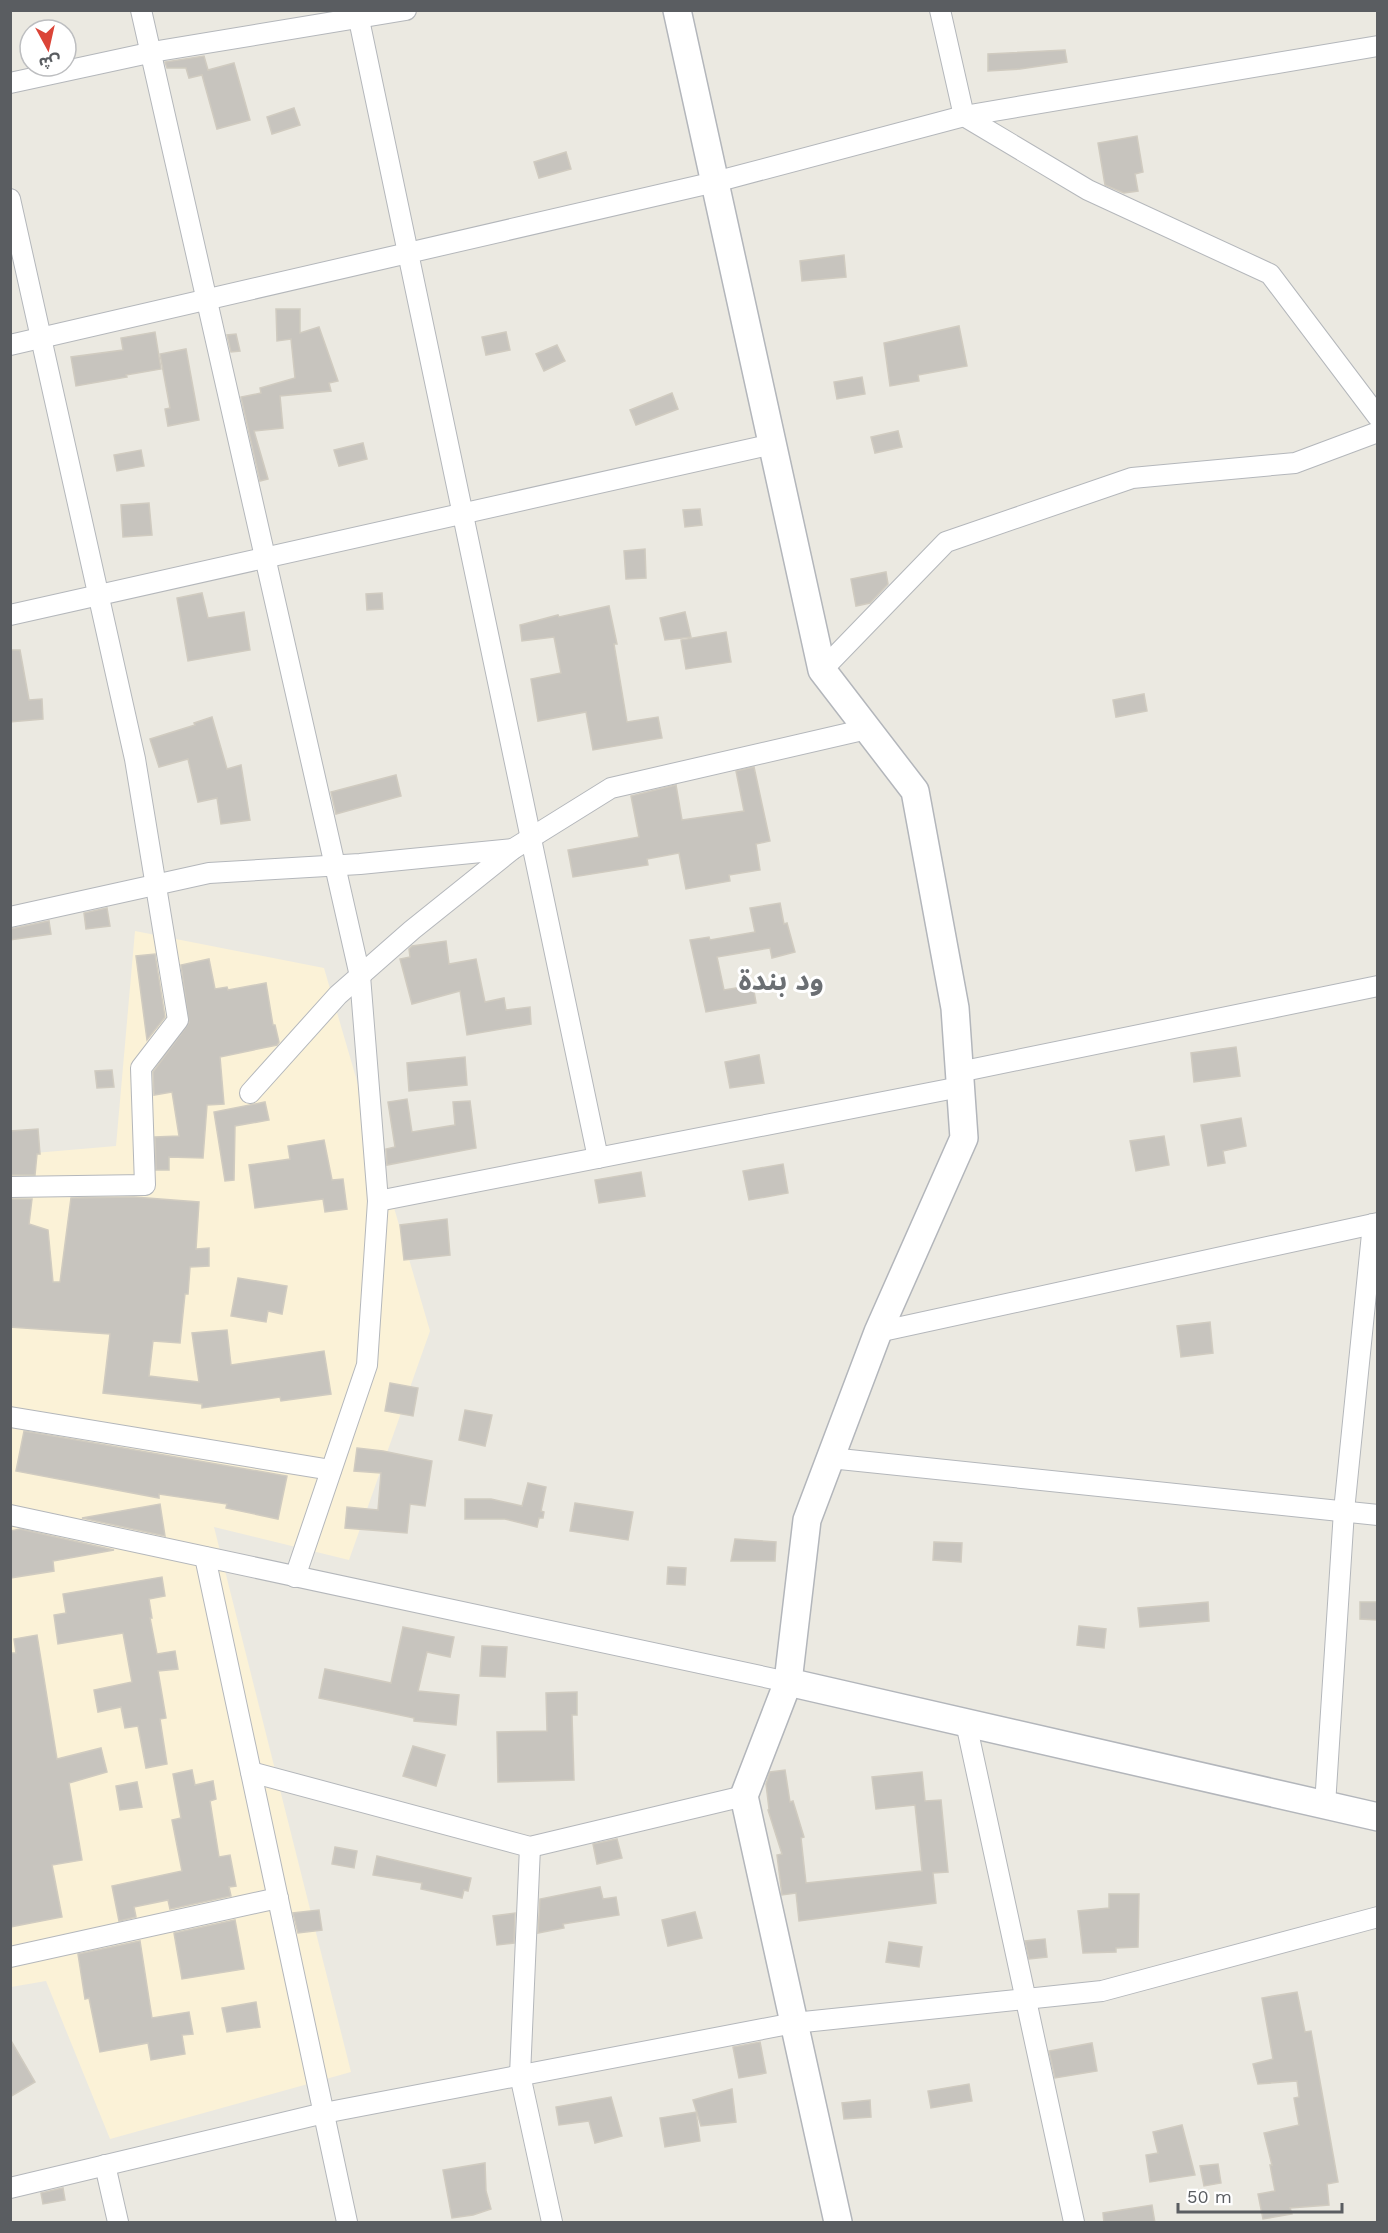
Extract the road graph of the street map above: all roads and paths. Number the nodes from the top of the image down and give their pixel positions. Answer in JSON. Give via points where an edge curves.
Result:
{"nodes":[{"id":1,"x":141,"y":10,"type":"edge"},
{"id":2,"x":406,"y":10,"type":"edge"},
{"id":3,"x":677,"y":10,"type":"edge"},
{"id":4,"x":940,"y":10,"type":"edge"},
{"id":5,"x":358,"y":14,"type":"edge"},
{"id":6,"x":1377,"y":46,"type":"edge"},
{"id":7,"x":150,"y":53,"type":"junction"},
{"id":8,"x":10,"y":83,"type":"edge"},
{"id":9,"x":964,"y":116,"type":"junction"},
{"id":10,"x":715,"y":182,"type":"junction"},
{"id":11,"x":10,"y":199,"type":"edge"},
{"id":12,"x":408,"y":253,"type":"junction"},
{"id":13,"x":206,"y":299,"type":"junction"},
{"id":14,"x":42,"y":337,"type":"junction"},
{"id":15,"x":10,"y":345,"type":"edge"},
{"id":16,"x":1377,"y":417,"type":"edge"},
{"id":17,"x":1377,"y":432,"type":"edge"},
{"id":18,"x":773,"y":444,"type":"junction"},
{"id":19,"x":463,"y":513,"type":"junction"},
{"id":20,"x":265,"y":558,"type":"junction"},
{"id":21,"x":99,"y":595,"type":"junction"},
{"id":22,"x":10,"y":615,"type":"edge"},
{"id":23,"x":822,"y":670,"type":"junction"},
{"id":24,"x":867,"y":729,"type":"junction"},
{"id":25,"x":531,"y":838,"type":"junction"},
{"id":26,"x":513,"y":849,"type":"junction"},
{"id":27,"x":335,"y":866,"type":"junction"},
{"id":28,"x":156,"y":883,"type":"junction"},
{"id":29,"x":10,"y":917,"type":"edge"},
{"id":30,"x":360,"y":976,"type":"junction"},
{"id":31,"x":1377,"y":986,"type":"edge"},
{"id":32,"x":960,"y":1079,"type":"junction"},
{"id":33,"x":250,"y":1093,"type":"dead end"},
{"id":34,"x":598,"y":1158,"type":"junction"},
{"id":35,"x":10,"y":1187,"type":"edge"},
{"id":36,"x":378,"y":1201,"type":"junction"},
{"id":37,"x":1375,"y":1223,"type":"edge"},
{"id":38,"x":878,"y":1332,"type":"junction"},
{"id":39,"x":10,"y":1417,"type":"edge"},
{"id":40,"x":830,"y":1458,"type":"junction"},
{"id":41,"x":331,"y":1470,"type":"junction"},
{"id":42,"x":1344,"y":1511,"type":"junction"},
{"id":43,"x":10,"y":1515,"type":"edge"},
{"id":44,"x":1377,"y":1515,"type":"edge"},
{"id":45,"x":205,"y":1557,"type":"junction"},
{"id":46,"x":295,"y":1577,"type":"junction"},
{"id":47,"x":788,"y":1682,"type":"junction"},
{"id":48,"x":966,"y":1723,"type":"junction"},
{"id":49,"x":251,"y":1772,"type":"junction"},
{"id":50,"x":744,"y":1796,"type":"junction"},
{"id":51,"x":1325,"y":1805,"type":"junction"},
{"id":52,"x":1377,"y":1817,"type":"edge"},
{"id":53,"x":530,"y":1847,"type":"junction"},
{"id":54,"x":278,"y":1898,"type":"junction"},
{"id":55,"x":1377,"y":1917,"type":"edge"},
{"id":56,"x":10,"y":1957,"type":"edge"},
{"id":57,"x":1025,"y":1999,"type":"junction"},
{"id":58,"x":794,"y":2023,"type":"junction"},
{"id":59,"x":520,"y":2076,"type":"junction"},
{"id":60,"x":324,"y":2113,"type":"junction"},
{"id":61,"x":105,"y":2165,"type":"junction"},
{"id":62,"x":10,"y":2188,"type":"edge"},
{"id":63,"x":118,"y":2223,"type":"edge"},
{"id":64,"x":347,"y":2223,"type":"edge"},
{"id":65,"x":552,"y":2223,"type":"edge"},
{"id":66,"x":838,"y":2223,"type":"edge"},
{"id":67,"x":1074,"y":2223,"type":"edge"}],
"edges":[{"from":1,"to":7,"type":"street"},
{"from":2,"to":5,"type":"street"},
{"from":3,"to":10,"type":"street"},
{"from":4,"to":9,"type":"street"},
{"from":5,"to":7,"type":"street"},
{"from":5,"to":12,"type":"street"},
{"from":6,"to":9,"type":"street"},
{"from":7,"to":8,"type":"street"},
{"from":7,"to":13,"type":"street"},
{"from":9,"to":10,"type":"street"},
{"from":9,"to":16,"type":"street","via":[[1088,190],[1269,274]]},
{"from":10,"to":12,"type":"street"},
{"from":10,"to":18,"type":"street"},
{"from":11,"to":14,"type":"street"},
{"from":12,"to":13,"type":"street"},
{"from":12,"to":19,"type":"street"},
{"from":13,"to":14,"type":"street"},
{"from":13,"to":20,"type":"street"},
{"from":14,"to":15,"type":"street"},
{"from":14,"to":21,"type":"street"},
{"from":17,"to":23,"type":"street","via":[[1295,463],[1132,478],[946,542]]},
{"from":18,"to":19,"type":"street"},
{"from":18,"to":23,"type":"street"},
{"from":19,"to":20,"type":"street"},
{"from":19,"to":25,"type":"street"},
{"from":20,"to":21,"type":"street"},
{"from":20,"to":27,"type":"street"},
{"from":21,"to":22,"type":"street"},
{"from":21,"to":28,"type":"street","via":[[135,759]]},
{"from":23,"to":24,"type":"street"},
{"from":24,"to":25,"type":"street","via":[[611,788]]},
{"from":24,"to":32,"type":"street","via":[[915,791],[955,1008]]},
{"from":25,"to":26,"type":"street"},
{"from":25,"to":34,"type":"street"},
{"from":26,"to":27,"type":"street"},
{"from":26,"to":30,"type":"street"},
{"from":27,"to":28,"type":"street","via":[[209,873]]},
{"from":27,"to":30,"type":"street"},
{"from":28,"to":29,"type":"street"},
{"from":28,"to":35,"type":"street","via":[[178,1020],[141,1068],[146,1185]]},
{"from":30,"to":33,"type":"street"},
{"from":30,"to":36,"type":"street"},
{"from":31,"to":32,"type":"street"},
{"from":32,"to":34,"type":"street"},
{"from":32,"to":38,"type":"street","via":[[964,1138]]},
{"from":34,"to":36,"type":"street"},
{"from":36,"to":41,"type":"street","via":[[367,1365]]},
{"from":37,"to":38,"type":"street"},
{"from":37,"to":42,"type":"street"},
{"from":38,"to":40,"type":"street"},
{"from":39,"to":41,"type":"street"},
{"from":40,"to":42,"type":"street"},
{"from":40,"to":47,"type":"street","via":[[807,1520]]},
{"from":41,"to":46,"type":"street"},
{"from":42,"to":44,"type":"street"},
{"from":42,"to":51,"type":"street"},
{"from":43,"to":45,"type":"street"},
{"from":45,"to":46,"type":"street"},
{"from":45,"to":49,"type":"street"},
{"from":46,"to":47,"type":"street"},
{"from":47,"to":48,"type":"street"},
{"from":47,"to":50,"type":"street"},
{"from":48,"to":51,"type":"street"},
{"from":48,"to":57,"type":"street"},
{"from":49,"to":53,"type":"street"},
{"from":49,"to":54,"type":"street"},
{"from":50,"to":53,"type":"street"},
{"from":50,"to":58,"type":"street"},
{"from":51,"to":52,"type":"street"},
{"from":53,"to":59,"type":"street"},
{"from":54,"to":56,"type":"street"},
{"from":54,"to":60,"type":"street"},
{"from":55,"to":57,"type":"street","via":[[1102,1991]]},
{"from":57,"to":58,"type":"street"},
{"from":57,"to":67,"type":"street"},
{"from":58,"to":59,"type":"street"},
{"from":58,"to":66,"type":"street"},
{"from":59,"to":60,"type":"street"},
{"from":59,"to":65,"type":"street"},
{"from":60,"to":61,"type":"street"},
{"from":60,"to":64,"type":"street"},
{"from":61,"to":62,"type":"street"},
{"from":61,"to":63,"type":"street"}]}
